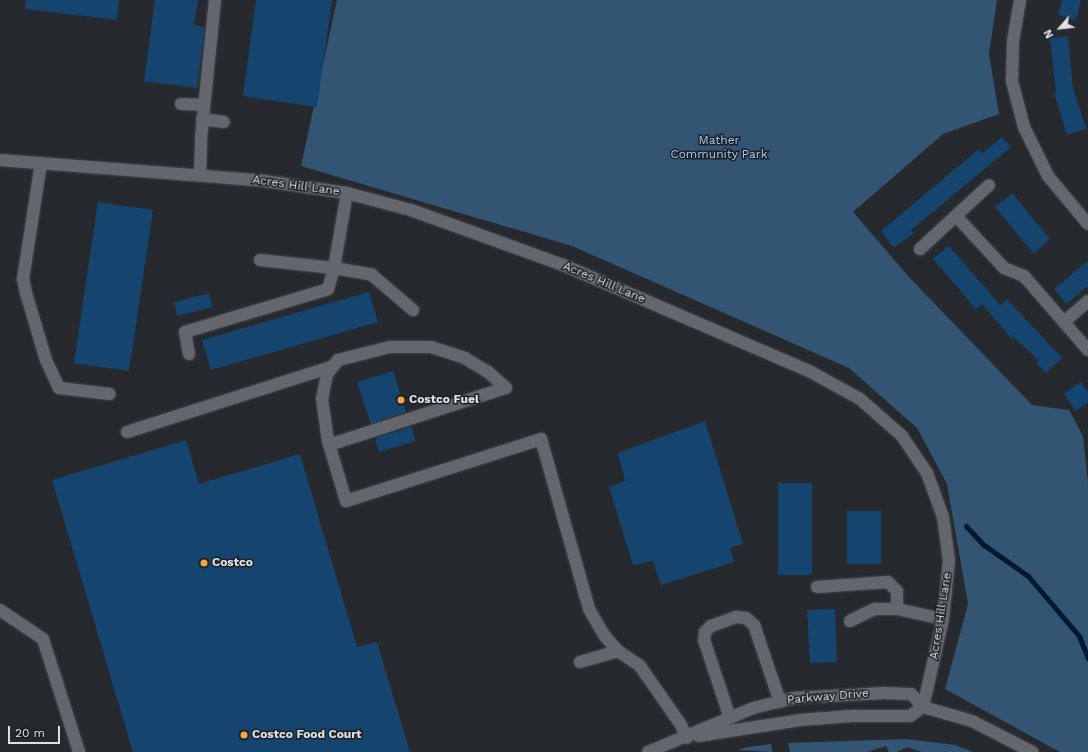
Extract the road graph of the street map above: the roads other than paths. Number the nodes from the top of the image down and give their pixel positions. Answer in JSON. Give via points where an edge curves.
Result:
{"nodes":[{"id":1,"x":216,"y":0,"type":"edge"},
{"id":2,"x":1020,"y":0,"type":"edge"},
{"id":3,"x":182,"y":104,"type":"dead end"},
{"id":4,"x":204,"y":105,"type":"junction"},
{"id":5,"x":202,"y":120,"type":"junction"},
{"id":6,"x":224,"y":122,"type":"dead end"},
{"id":7,"x":0,"y":160,"type":"edge"},
{"id":8,"x":41,"y":163,"type":"junction"},
{"id":9,"x":200,"y":174,"type":"junction"},
{"id":10,"x":988,"y":184,"type":"dead end"},
{"id":11,"x":347,"y":194,"type":"junction"},
{"id":12,"x":957,"y":217,"type":"junction"},
{"id":13,"x":1088,"y":224,"type":"edge"},
{"id":14,"x":920,"y":249,"type":"dead end"},
{"id":15,"x":260,"y":260,"type":"dead end"},
{"id":16,"x":334,"y":268,"type":"junction"},
{"id":17,"x":1088,"y":301,"type":"edge"},
{"id":18,"x":414,"y":310,"type":"dead end"},
{"id":19,"x":1064,"y":322,"type":"junction"},
{"id":20,"x":1088,"y":350,"type":"edge"},
{"id":21,"x":189,"y":354,"type":"dead end"},
{"id":22,"x":331,"y":367,"type":"junction"},
{"id":23,"x":110,"y":394,"type":"dead end"},
{"id":24,"x":127,"y":432,"type":"dead end"},
{"id":25,"x":329,"y":445,"type":"junction"},
{"id":26,"x":817,"y":587,"type":"dead end"},
{"id":27,"x":897,"y":609,"type":"junction"},
{"id":28,"x":0,"y":610,"type":"edge"},
{"id":29,"x":943,"y":619,"type":"junction"},
{"id":30,"x":850,"y":621,"type":"dead end"},
{"id":31,"x":618,"y":651,"type":"junction"},
{"id":32,"x":580,"y":662,"type":"dead end"},
{"id":33,"x":780,"y":702,"type":"junction"},
{"id":34,"x":923,"y":707,"type":"junction"},
{"id":35,"x":730,"y":718,"type":"junction"},
{"id":36,"x":687,"y":738,"type":"junction"},
{"id":37,"x":79,"y":752,"type":"edge"},
{"id":38,"x":648,"y":752,"type":"edge"},
{"id":39,"x":1032,"y":752,"type":"edge"}],
"edges":[{"from":1,"to":4,"type":"street"},
{"from":2,"to":13,"type":"street","via":[[1013,41],[1012,81],[1024,127],[1048,176]]},
{"from":3,"to":4,"type":"street"},
{"from":4,"to":5,"type":"street"},
{"from":5,"to":6,"type":"street"},
{"from":5,"to":9,"type":"street"},
{"from":7,"to":8,"type":"street","name":"Acres Hill Lane"},
{"from":8,"to":9,"type":"street","name":"Acres Hill Lane"},
{"from":8,"to":23,"type":"street","via":[[23,279],[42,345],[59,388]]},
{"from":9,"to":11,"type":"street","name":"Acres Hill Lane"},
{"from":10,"to":12,"type":"street"},
{"from":11,"to":16,"type":"street"},
{"from":11,"to":29,"type":"street","name":"Acres Hill Lane","via":[[411,210],[563,265],[811,372],[860,399],[902,436],[927,473],[943,517],[949,561]]},
{"from":12,"to":14,"type":"street"},
{"from":12,"to":19,"type":"street","via":[[1004,268],[1024,276]]},
{"from":15,"to":16,"type":"street"},
{"from":16,"to":18,"type":"street","via":[[372,275]]},
{"from":16,"to":21,"type":"street","via":[[328,289],[185,332]]},
{"from":17,"to":19,"type":"street"},
{"from":19,"to":20,"type":"street"},
{"from":22,"to":24,"type":"street"},
{"from":22,"to":25,"type":"street","via":[[324,381],[322,399]]},
{"from":22,"to":25,"type":"street","via":[[344,357],[390,347],[431,347],[465,358],[488,372],[506,388]]},
{"from":25,"to":31,"type":"street","via":[[346,501],[541,439],[589,609],[604,635]]},
{"from":26,"to":27,"type":"street","via":[[888,582],[897,591]]},
{"from":27,"to":29,"type":"street"},
{"from":27,"to":30,"type":"street","via":[[875,609]]},
{"from":28,"to":37,"type":"street","via":[[43,639]]},
{"from":29,"to":34,"type":"street","name":"Acres Hill Lane"},
{"from":31,"to":32,"type":"street"},
{"from":31,"to":36,"type":"street","via":[[640,666],[681,725]]},
{"from":33,"to":34,"type":"street","name":"Parkway Drive","via":[[794,698],[884,693],[911,694]]},
{"from":33,"to":35,"type":"street","name":"Parkway Drive"},
{"from":33,"to":35,"type":"street","via":[[754,625],[746,618],[736,617],[711,626],[704,632],[704,640]]},
{"from":34,"to":36,"type":"street","name":"Parkway Drive","via":[[910,716],[852,716],[800,720]]},
{"from":34,"to":39,"type":"street","name":"Parkway Drive","via":[[972,721]]},
{"from":35,"to":36,"type":"street","name":"Parkway Drive"},
{"from":36,"to":38,"type":"street","name":"Parkway Drive"}]}
